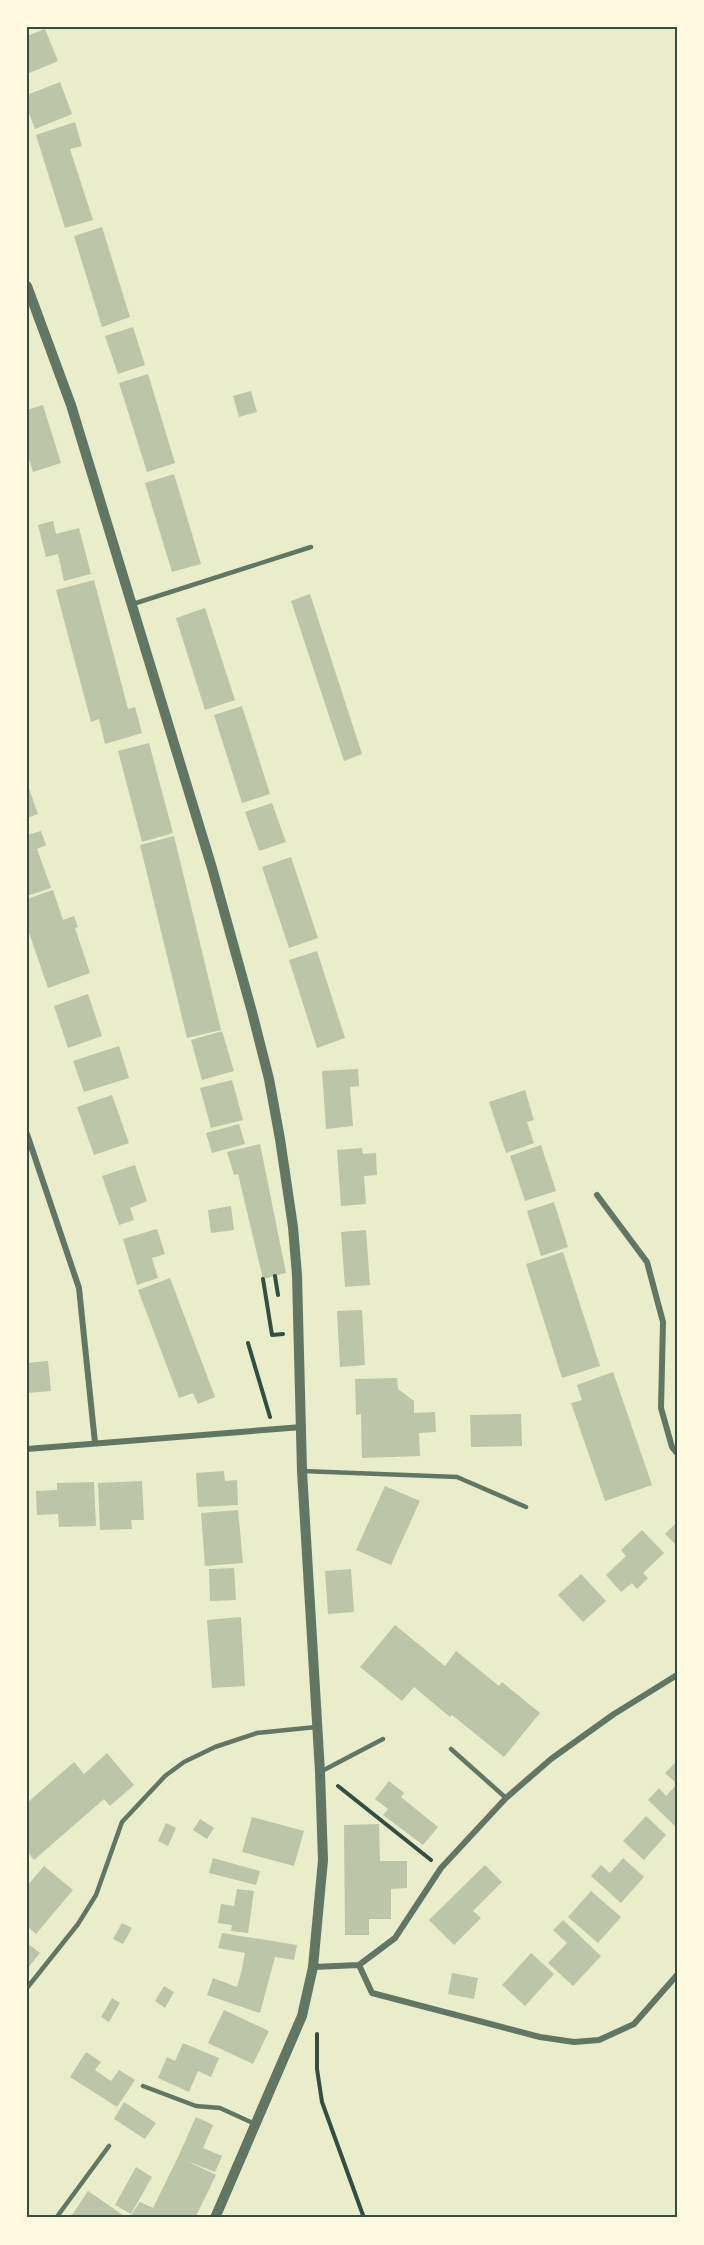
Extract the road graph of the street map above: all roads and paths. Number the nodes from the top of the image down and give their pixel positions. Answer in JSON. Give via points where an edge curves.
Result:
{"nodes":[{"id":1,"x":27,"y":286,"type":"edge"},
{"id":2,"x":311,"y":547,"type":"dead end"},
{"id":3,"x":132,"y":604,"type":"junction"},
{"id":4,"x":27,"y":1134,"type":"edge"},
{"id":5,"x":597,"y":1195,"type":"dead end"},
{"id":6,"x":280,"y":1279,"type":"dead end"},
{"id":7,"x":272,"y":1330,"type":"dead end"},
{"id":8,"x":248,"y":1343,"type":"dead end"},
{"id":9,"x":302,"y":1427,"type":"junction"},
{"id":10,"x":273,"y":1430,"type":"junction"},
{"id":11,"x":95,"y":1443,"type":"junction"},
{"id":12,"x":27,"y":1449,"type":"edge"},
{"id":13,"x":677,"y":1453,"type":"edge"},
{"id":14,"x":303,"y":1472,"type":"junction"},
{"id":15,"x":526,"y":1507,"type":"dead end"},
{"id":16,"x":677,"y":1675,"type":"edge"},
{"id":17,"x":316,"y":1727,"type":"junction"},
{"id":18,"x":383,"y":1739,"type":"dead end"},
{"id":19,"x":451,"y":1749,"type":"dead end"},
{"id":20,"x":320,"y":1772,"type":"junction"},
{"id":21,"x":337,"y":1786,"type":"dead end"},
{"id":22,"x":506,"y":1798,"type":"junction"},
{"id":23,"x":441,"y":1868,"type":"junction"},
{"id":24,"x":359,"y":1965,"type":"junction"},
{"id":25,"x":313,"y":1967,"type":"junction"},
{"id":26,"x":677,"y":1975,"type":"edge"},
{"id":27,"x":27,"y":1988,"type":"edge"},
{"id":28,"x":317,"y":2034,"type":"dead end"},
{"id":29,"x":143,"y":2086,"type":"dead end"},
{"id":30,"x":256,"y":2124,"type":"junction"},
{"id":31,"x":109,"y":2146,"type":"dead end"},
{"id":32,"x":56,"y":2218,"type":"edge"},
{"id":33,"x":215,"y":2218,"type":"edge"},
{"id":34,"x":364,"y":2218,"type":"edge"}],
"edges":[{"from":1,"to":3,"type":"street","via":[[71,405]]},
{"from":2,"to":3,"type":"lane"},
{"from":3,"to":9,"type":"street","via":[[212,868],[269,1079],[293,1227]]},
{"from":4,"to":11,"type":"street","via":[[79,1288]]},
{"from":5,"to":13,"type":"street","via":[[647,1262],[663,1322],[661,1408]]},
{"from":6,"to":7,"type":"path","via":[[263,1281]]},
{"from":8,"to":10,"type":"path"},
{"from":9,"to":10,"type":"street"},
{"from":9,"to":14,"type":"street"},
{"from":10,"to":11,"type":"street"},
{"from":11,"to":12,"type":"street"},
{"from":14,"to":15,"type":"lane","via":[[457,1477]]},
{"from":14,"to":17,"type":"street"},
{"from":16,"to":22,"type":"street","via":[[550,1759]]},
{"from":17,"to":20,"type":"street"},
{"from":17,"to":27,"type":"lane","via":[[257,1733],[215,1747],[165,1776],[122,1821],[96,1895]]},
{"from":18,"to":20,"type":"lane"},
{"from":19,"to":22,"type":"lane"},
{"from":20,"to":25,"type":"street","via":[[323,1860]]},
{"from":21,"to":23,"type":"path"},
{"from":22,"to":23,"type":"street"},
{"from":23,"to":24,"type":"street","via":[[394,1938]]},
{"from":24,"to":25,"type":"street"},
{"from":24,"to":26,"type":"street","via":[[372,1993],[540,2037],[574,2042],[599,2040],[634,2024]]},
{"from":25,"to":30,"type":"street","via":[[302,2016]]},
{"from":28,"to":34,"type":"path","via":[[322,2102]]},
{"from":29,"to":30,"type":"lane","via":[[196,2106],[220,2108]]},
{"from":30,"to":33,"type":"street"},
{"from":31,"to":32,"type":"lane"}]}
